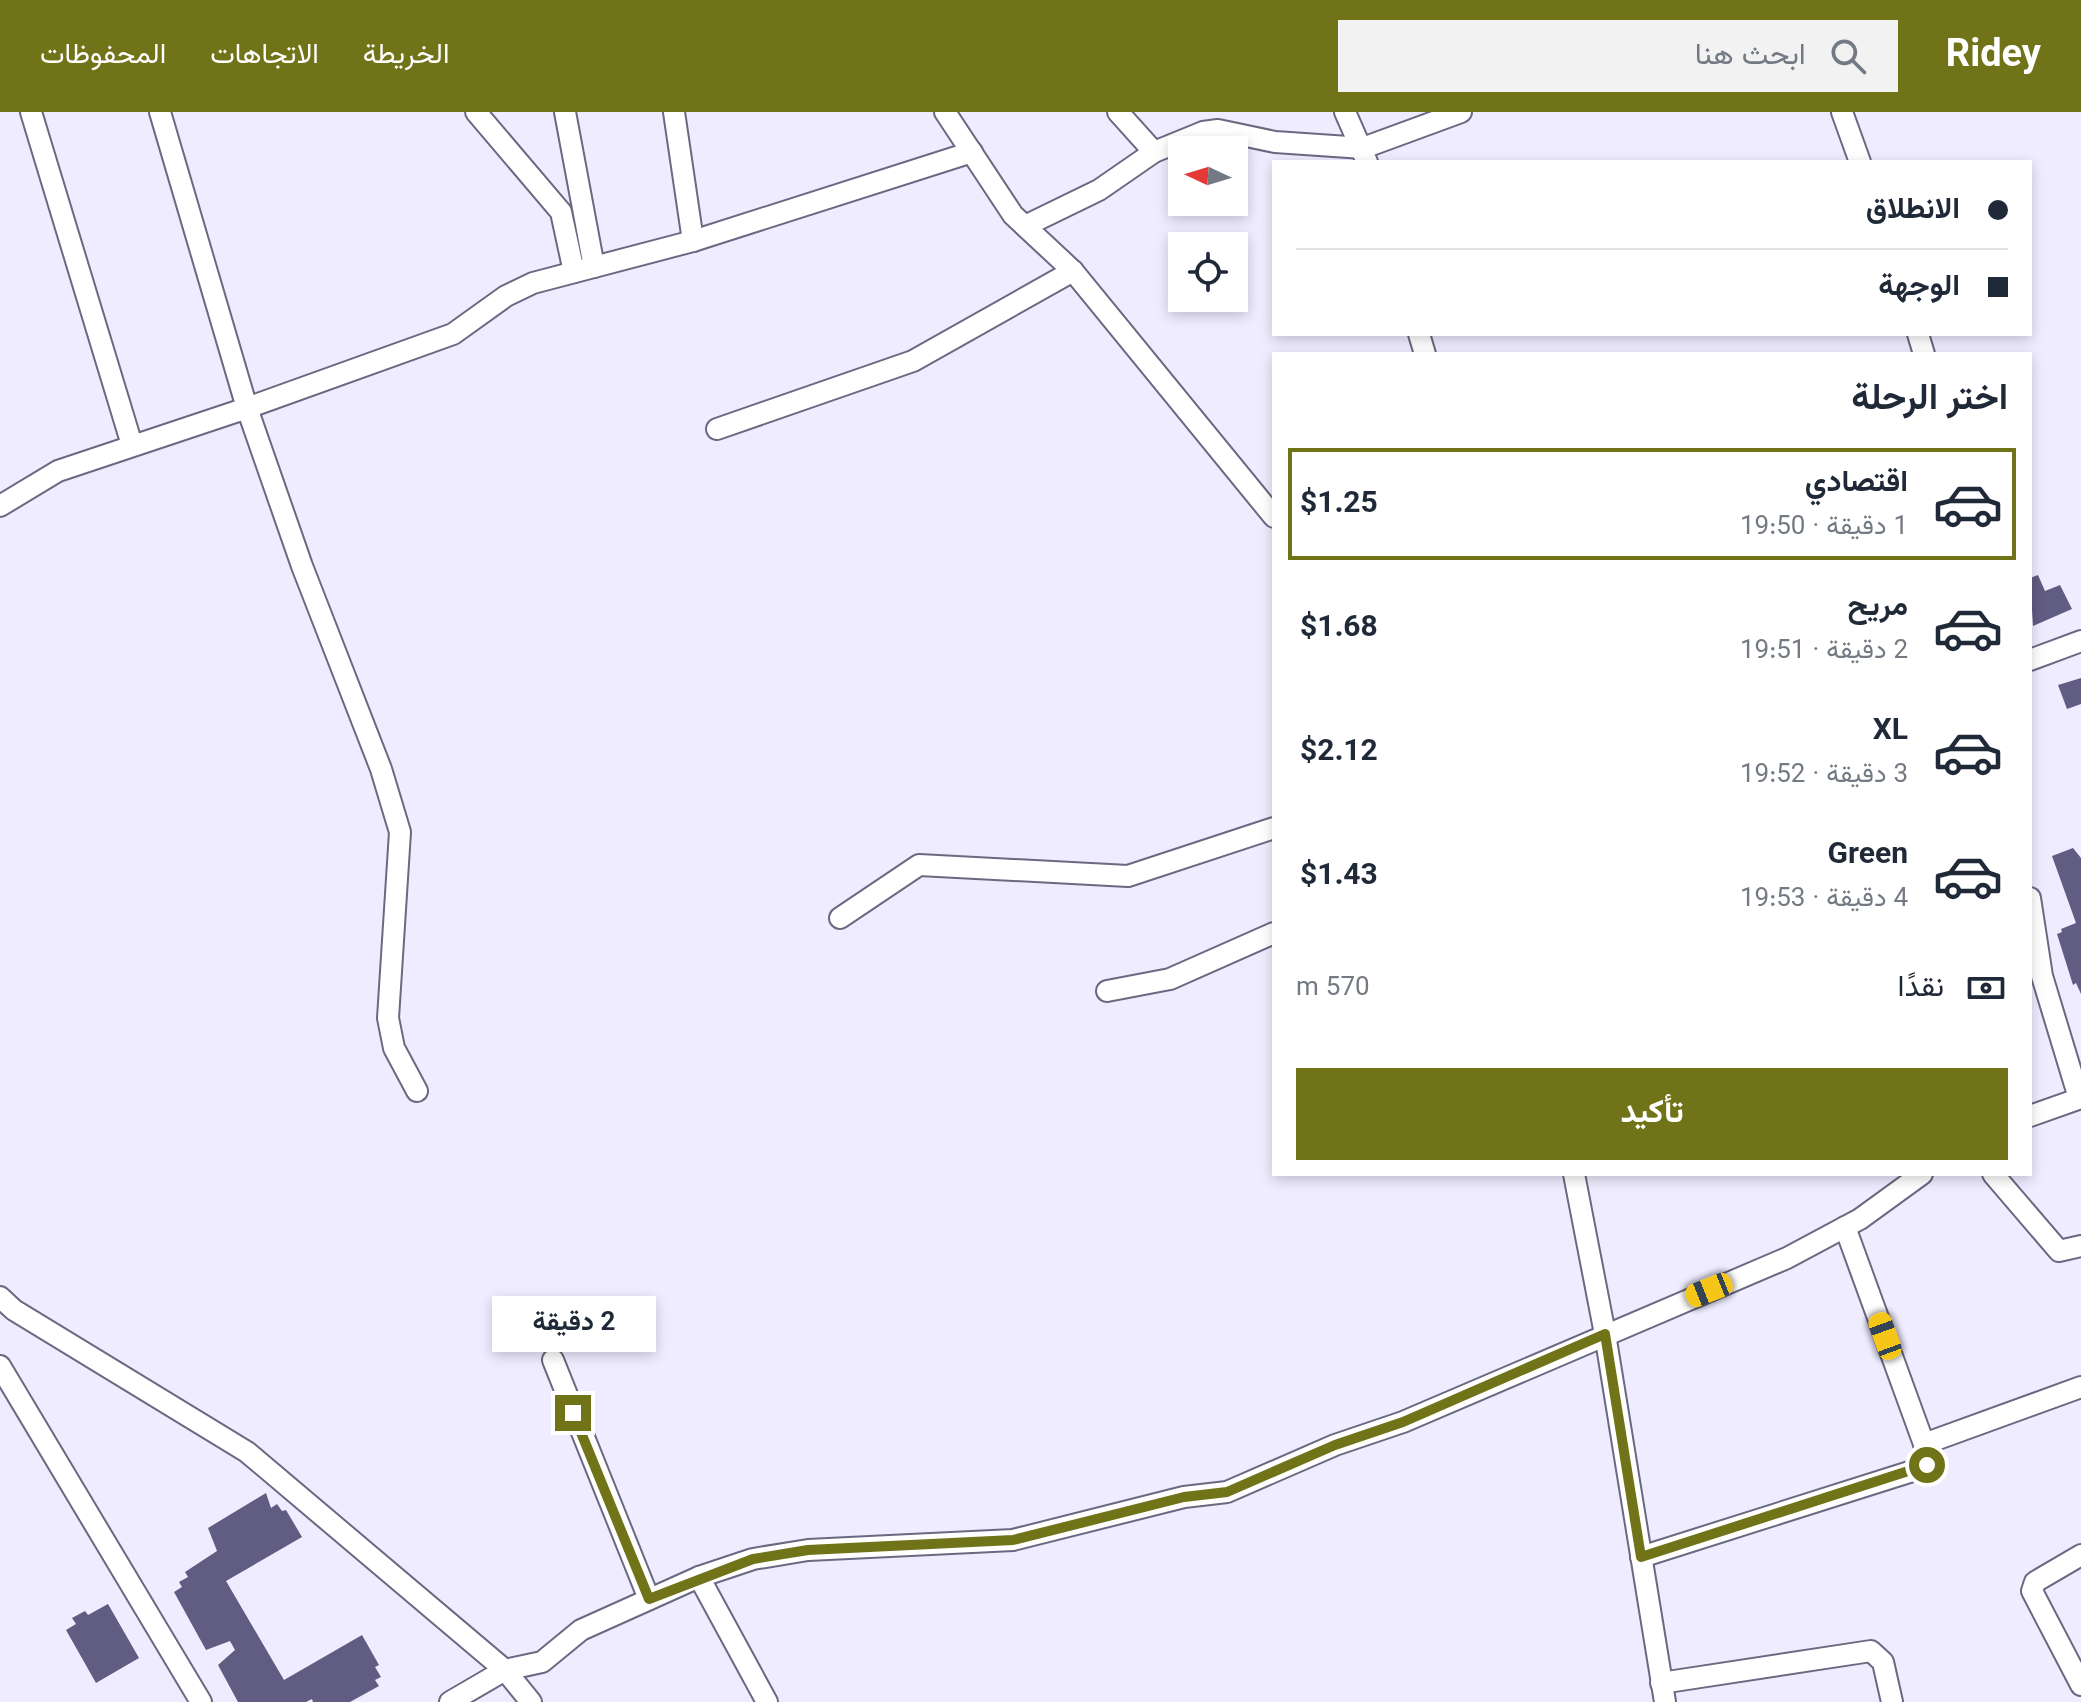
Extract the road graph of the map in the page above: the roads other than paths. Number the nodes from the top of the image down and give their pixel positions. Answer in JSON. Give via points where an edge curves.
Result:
{"nodes":[{"id":1,"x":31,"y":112,"type":"edge"},
{"id":2,"x":160,"y":112,"type":"edge"},
{"id":3,"x":476,"y":112,"type":"edge"},
{"id":4,"x":565,"y":112,"type":"edge"},
{"id":5,"x":674,"y":112,"type":"edge"},
{"id":6,"x":945,"y":112,"type":"edge"},
{"id":7,"x":1118,"y":112,"type":"edge"},
{"id":8,"x":1345,"y":112,"type":"edge"},
{"id":9,"x":1461,"y":112,"type":"edge"},
{"id":10,"x":1842,"y":112,"type":"edge"},
{"id":11,"x":972,"y":152,"type":"junction"},
{"id":12,"x":1154,"y":152,"type":"junction"},
{"id":13,"x":1365,"y":155,"type":"edge"},
{"id":14,"x":1859,"y":160,"type":"edge"},
{"id":15,"x":1025,"y":226,"type":"junction"},
{"id":16,"x":693,"y":241,"type":"junction"},
{"id":17,"x":584,"y":270,"type":"junction"},
{"id":18,"x":1073,"y":271,"type":"junction"},
{"id":19,"x":247,"y":408,"type":"junction"},
{"id":20,"x":717,"y":429,"type":"dead end"},
{"id":21,"x":132,"y":445,"type":"junction"},
{"id":22,"x":0,"y":506,"type":"edge"},
{"id":23,"x":1272,"y":515,"type":"edge"},
{"id":24,"x":2081,"y":641,"type":"edge"},
{"id":25,"x":2032,"y":659,"type":"edge"},
{"id":26,"x":1272,"y":829,"type":"edge"},
{"id":27,"x":2032,"y":911,"type":"edge"},
{"id":28,"x":840,"y":918,"type":"dead end"},
{"id":29,"x":1272,"y":934,"type":"edge"},
{"id":30,"x":1107,"y":991,"type":"dead end"},
{"id":31,"x":417,"y":1091,"type":"dead end"},
{"id":32,"x":2080,"y":1098,"type":"edge"},
{"id":33,"x":2032,"y":1115,"type":"edge"},
{"id":34,"x":1574,"y":1176,"type":"edge"},
{"id":35,"x":1919,"y":1176,"type":"edge"},
{"id":36,"x":1995,"y":1176,"type":"edge"},
{"id":37,"x":1845,"y":1227,"type":"junction"},
{"id":38,"x":2081,"y":1246,"type":"edge"},
{"id":39,"x":5,"y":1309,"type":"edge"},
{"id":40,"x":1605,"y":1334,"type":"junction"},
{"id":41,"x":553,"y":1360,"type":"dead end"},
{"id":42,"x":0,"y":1366,"type":"edge"},
{"id":43,"x":2081,"y":1387,"type":"edge"},
{"id":44,"x":1924,"y":1444,"type":"junction"},
{"id":45,"x":2081,"y":1555,"type":"edge"},
{"id":46,"x":1641,"y":1557,"type":"junction"},
{"id":47,"x":699,"y":1577,"type":"junction"},
{"id":48,"x":649,"y":1599,"type":"junction"},
{"id":49,"x":505,"y":1670,"type":"junction"},
{"id":50,"x":2081,"y":1685,"type":"edge"},
{"id":51,"x":1663,"y":1692,"type":"edge"},
{"id":52,"x":201,"y":1702,"type":"edge"},
{"id":53,"x":450,"y":1702,"type":"edge"},
{"id":54,"x":531,"y":1702,"type":"edge"},
{"id":55,"x":767,"y":1702,"type":"edge"},
{"id":56,"x":1892,"y":1702,"type":"edge"}],
"edges":[{"from":1,"to":21,"type":"street"},
{"from":2,"to":19,"type":"street"},
{"from":3,"to":17,"type":"street","via":[[561,212]]},
{"from":4,"to":17,"type":"street"},
{"from":5,"to":16,"type":"street"},
{"from":6,"to":11,"type":"street"},
{"from":7,"to":12,"type":"street"},
{"from":8,"to":13,"type":"street"},
{"from":9,"to":13,"type":"street"},
{"from":10,"to":14,"type":"street"},
{"from":11,"to":15,"type":"street","via":[[1005,205]]},
{"from":11,"to":16,"type":"street"},
{"from":12,"to":13,"type":"street","via":[[1218,130]]},
{"from":12,"to":15,"type":"street","via":[[1099,190]]},
{"from":15,"to":18,"type":"street"},
{"from":16,"to":17,"type":"street"},
{"from":17,"to":19,"type":"street","via":[[506,296],[453,334]]},
{"from":18,"to":20,"type":"street","via":[[913,361]]},
{"from":18,"to":23,"type":"street"},
{"from":19,"to":21,"type":"street"},
{"from":19,"to":31,"type":"street","via":[[400,832],[388,1018],[394,1048]]},
{"from":21,"to":22,"type":"street","via":[[58,471]]},
{"from":24,"to":25,"type":"street"},
{"from":26,"to":28,"type":"street","via":[[1128,876],[919,865]]},
{"from":27,"to":32,"type":"street","via":[[2042,976]]},
{"from":29,"to":30,"type":"street","via":[[1170,979]]},
{"from":32,"to":33,"type":"street"},
{"from":34,"to":40,"type":"street"},
{"from":35,"to":37,"type":"street"},
{"from":36,"to":38,"type":"street","via":[[2059,1251]]},
{"from":37,"to":40,"type":"street","via":[[1787,1258]]},
{"from":37,"to":44,"type":"street"},
{"from":39,"to":49,"type":"street","via":[[247,1452]]},
{"from":40,"to":46,"type":"street"},
{"from":40,"to":47,"type":"street","via":[[1227,1492],[1184,1497],[1013,1540],[808,1550],[753,1559]]},
{"from":41,"to":48,"type":"street"},
{"from":42,"to":52,"type":"street"},
{"from":43,"to":44,"type":"street"},
{"from":44,"to":46,"type":"street","via":[[1929,1462],[1922,1468]]},
{"from":45,"to":50,"type":"street","via":[[2035,1582],[2032,1591]]},
{"from":46,"to":51,"type":"street"},
{"from":47,"to":48,"type":"street"},
{"from":47,"to":55,"type":"street"},
{"from":48,"to":49,"type":"street","via":[[581,1630],[542,1662]]},
{"from":49,"to":53,"type":"street"},
{"from":49,"to":54,"type":"street"},
{"from":51,"to":56,"type":"street","via":[[1871,1651],[1883,1662]]}]}
